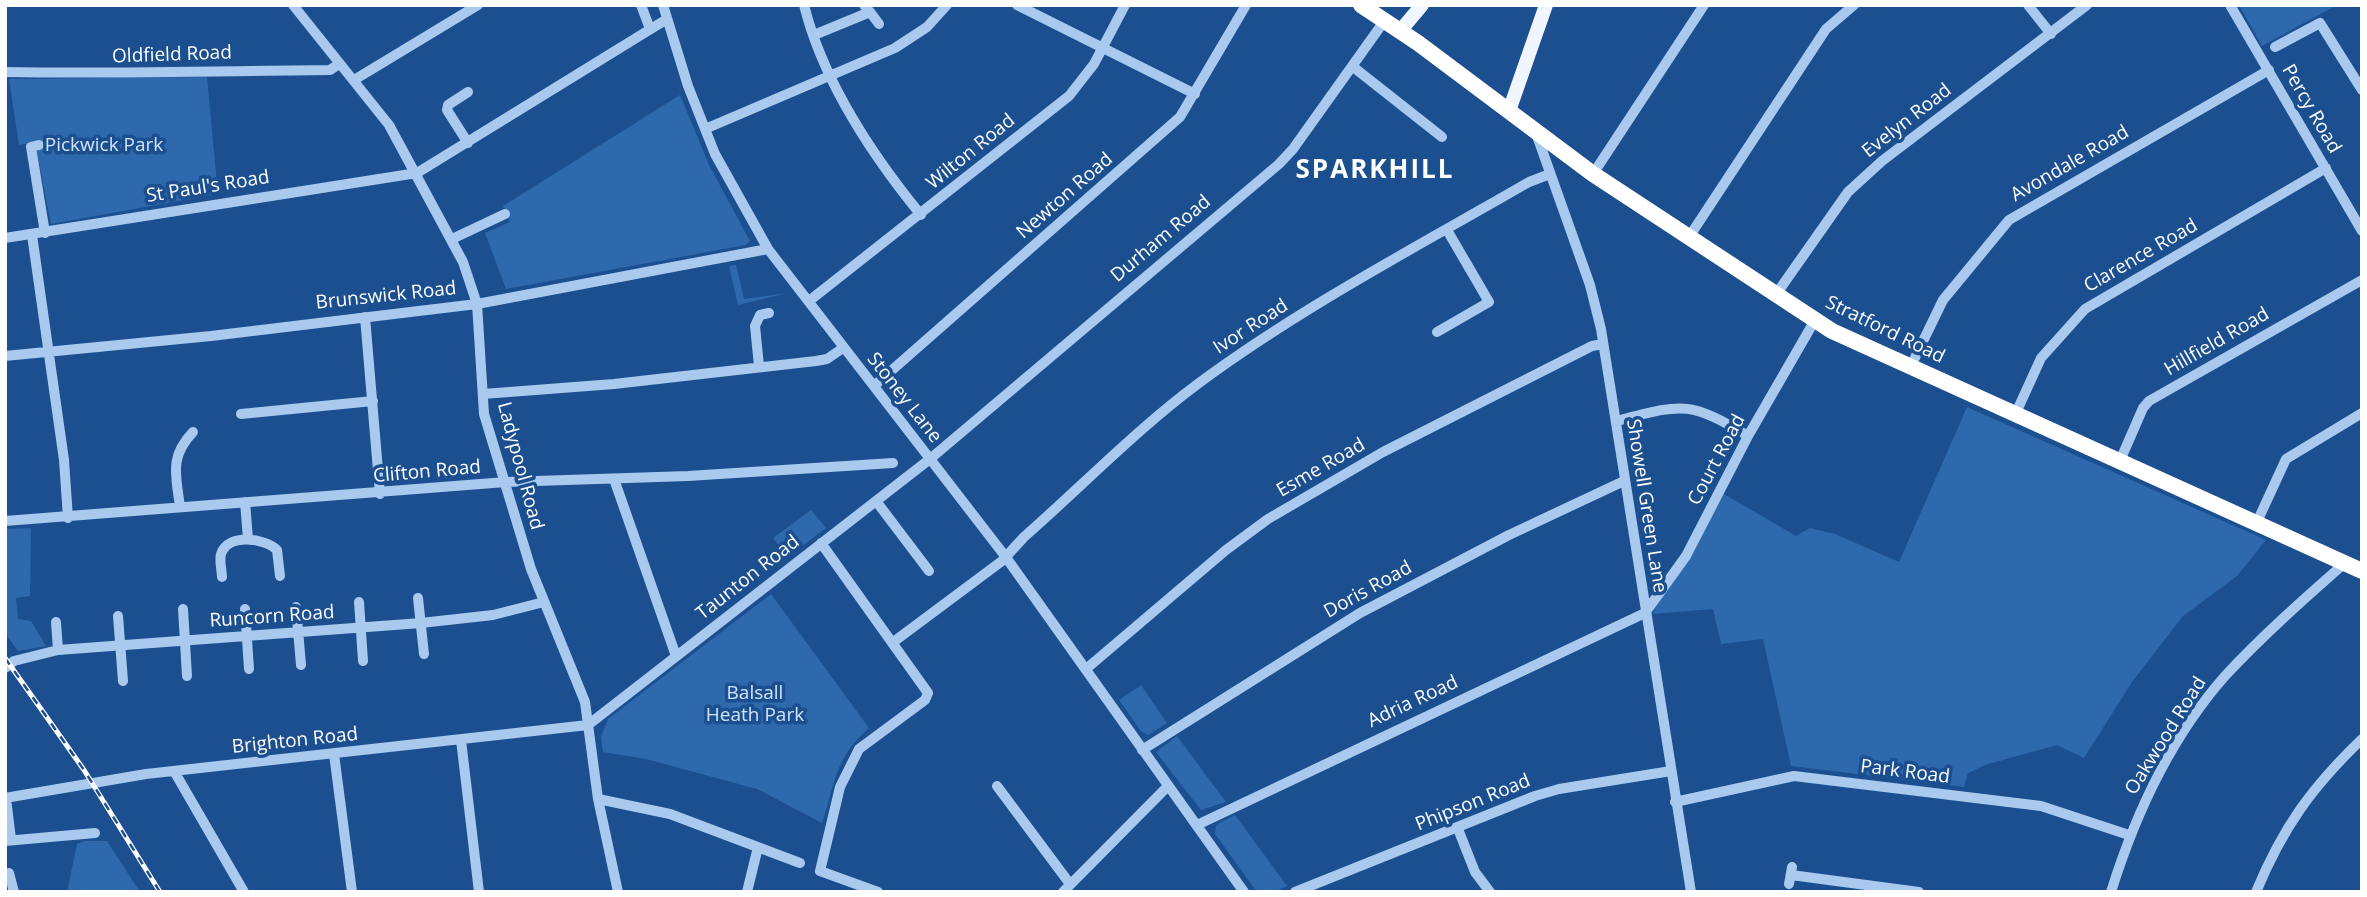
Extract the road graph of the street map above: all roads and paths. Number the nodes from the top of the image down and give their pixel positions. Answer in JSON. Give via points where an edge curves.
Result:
{"nodes":[{"id":1,"x":293,"y":5,"type":"edge"},
{"id":2,"x":478,"y":5,"type":"edge"},
{"id":3,"x":641,"y":5,"type":"edge"},
{"id":4,"x":663,"y":5,"type":"edge"},
{"id":5,"x":804,"y":5,"type":"edge"},
{"id":6,"x":947,"y":5,"type":"edge"},
{"id":7,"x":1017,"y":5,"type":"edge"},
{"id":8,"x":1125,"y":5,"type":"edge"},
{"id":9,"x":1246,"y":5,"type":"edge"},
{"id":10,"x":1362,"y":5,"type":"edge"},
{"id":11,"x":1422,"y":5,"type":"edge"},
{"id":12,"x":1546,"y":5,"type":"edge"},
{"id":13,"x":1704,"y":5,"type":"edge"},
{"id":14,"x":1854,"y":5,"type":"edge"},
{"id":15,"x":2028,"y":5,"type":"edge"},
{"id":16,"x":2087,"y":5,"type":"edge"},
{"id":17,"x":2230,"y":5,"type":"edge"},
{"id":18,"x":867,"y":9,"type":"edge"},
{"id":19,"x":667,"y":19,"type":"junction"},
{"id":20,"x":1385,"y":20,"type":"junction"},
{"id":21,"x":879,"y":24,"type":"dead end"},
{"id":22,"x":650,"y":29,"type":"junction"},
{"id":23,"x":1401,"y":30,"type":"junction"},
{"id":24,"x":2051,"y":34,"type":"junction"},
{"id":25,"x":814,"y":35,"type":"junction"},
{"id":26,"x":2275,"y":47,"type":"dead end"},
{"id":27,"x":1103,"y":48,"type":"junction"},
{"id":28,"x":339,"y":64,"type":"junction"},
{"id":29,"x":1352,"y":66,"type":"junction"},
{"id":30,"x":2269,"y":70,"type":"junction"},
{"id":31,"x":5,"y":72,"type":"edge"},
{"id":32,"x":831,"y":76,"type":"junction"},
{"id":33,"x":354,"y":80,"type":"junction"},
{"id":34,"x":2362,"y":90,"type":"edge"},
{"id":35,"x":468,"y":92,"type":"dead end"},
{"id":36,"x":1195,"y":94,"type":"junction"},
{"id":37,"x":437,"y":100,"type":"dead end"},
{"id":38,"x":448,"y":105,"type":"junction"},
{"id":39,"x":1509,"y":111,"type":"junction"},
{"id":40,"x":705,"y":129,"type":"junction"},
{"id":41,"x":1536,"y":133,"type":"junction"},
{"id":42,"x":1442,"y":137,"type":"dead end"},
{"id":43,"x":468,"y":143,"type":"junction"},
{"id":44,"x":39,"y":145,"type":"dead end"},
{"id":45,"x":2326,"y":168,"type":"junction"},
{"id":46,"x":417,"y":173,"type":"junction"},
{"id":47,"x":1550,"y":174,"type":"junction"},
{"id":48,"x":1593,"y":174,"type":"junction"},
{"id":49,"x":505,"y":214,"type":"dead end"},
{"id":50,"x":921,"y":215,"type":"junction"},
{"id":51,"x":1447,"y":230,"type":"junction"},
{"id":52,"x":2362,"y":231,"type":"edge"},
{"id":53,"x":45,"y":233,"type":"junction"},
{"id":54,"x":32,"y":235,"type":"junction"},
{"id":55,"x":1689,"y":237,"type":"junction"},
{"id":56,"x":5,"y":238,"type":"edge"},
{"id":57,"x":452,"y":239,"type":"junction"},
{"id":58,"x":768,"y":249,"type":"junction"},
{"id":59,"x":2362,"y":280,"type":"edge"},
{"id":60,"x":1777,"y":293,"type":"junction"},
{"id":61,"x":809,"y":301,"type":"junction"},
{"id":62,"x":477,"y":304,"type":"junction"},
{"id":63,"x":762,"y":311,"type":"dead end"},
{"id":64,"x":366,"y":317,"type":"junction"},
{"id":65,"x":1815,"y":320,"type":"junction"},
{"id":66,"x":1437,"y":332,"type":"dead end"},
{"id":67,"x":1603,"y":344,"type":"junction"},
{"id":68,"x":843,"y":348,"type":"junction"},
{"id":69,"x":49,"y":352,"type":"junction"},
{"id":70,"x":5,"y":356,"type":"edge"},
{"id":71,"x":759,"y":366,"type":"junction"},
{"id":72,"x":1910,"y":368,"type":"junction"},
{"id":73,"x":875,"y":385,"type":"junction"},
{"id":74,"x":483,"y":394,"type":"junction"},
{"id":75,"x":373,"y":401,"type":"junction"},
{"id":76,"x":2362,"y":413,"type":"edge"},
{"id":77,"x":241,"y":414,"type":"dead end"},
{"id":78,"x":2015,"y":415,"type":"junction"},
{"id":79,"x":1616,"y":421,"type":"junction"},
{"id":80,"x":192,"y":432,"type":"dead end"},
{"id":81,"x":171,"y":436,"type":"dead end"},
{"id":82,"x":1748,"y":436,"type":"junction"},
{"id":83,"x":179,"y":446,"type":"junction"},
{"id":84,"x":930,"y":459,"type":"junction"},
{"id":85,"x":893,"y":463,"type":"dead end"},
{"id":86,"x":2119,"y":463,"type":"junction"},
{"id":87,"x":614,"y":479,"type":"junction"},
{"id":88,"x":1624,"y":481,"type":"junction"},
{"id":89,"x":506,"y":482,"type":"junction"},
{"id":90,"x":380,"y":494,"type":"junction"},
{"id":91,"x":876,"y":501,"type":"junction"},
{"id":92,"x":245,"y":502,"type":"junction"},
{"id":93,"x":180,"y":507,"type":"junction"},
{"id":94,"x":68,"y":518,"type":"junction"},
{"id":95,"x":5,"y":521,"type":"edge"},
{"id":96,"x":2257,"y":522,"type":"junction"},
{"id":97,"x":248,"y":539,"type":"junction"},
{"id":98,"x":821,"y":543,"type":"junction"},
{"id":99,"x":1005,"y":556,"type":"junction"},
{"id":100,"x":2346,"y":562,"type":"junction"},
{"id":101,"x":929,"y":571,"type":"dead end"},
{"id":102,"x":2362,"y":571,"type":"edge"},
{"id":103,"x":281,"y":576,"type":"dead end"},
{"id":104,"x":222,"y":578,"type":"dead end"},
{"id":105,"x":1641,"y":586,"type":"junction"},
{"id":106,"x":1662,"y":589,"type":"junction"},
{"id":107,"x":418,"y":598,"type":"dead end"},
{"id":108,"x":359,"y":602,"type":"dead end"},
{"id":109,"x":544,"y":602,"type":"junction"},
{"id":110,"x":296,"y":607,"type":"dead end"},
{"id":111,"x":245,"y":608,"type":"dead end"},
{"id":112,"x":183,"y":609,"type":"dead end"},
{"id":113,"x":1645,"y":613,"type":"junction"},
{"id":114,"x":118,"y":616,"type":"dead end"},
{"id":115,"x":56,"y":622,"type":"dead end"},
{"id":116,"x":421,"y":623,"type":"junction"},
{"id":117,"x":360,"y":628,"type":"junction"},
{"id":118,"x":298,"y":632,"type":"junction"},
{"id":119,"x":246,"y":636,"type":"junction"},
{"id":120,"x":184,"y":640,"type":"junction"},
{"id":121,"x":892,"y":643,"type":"junction"},
{"id":122,"x":120,"y":645,"type":"junction"},
{"id":123,"x":58,"y":650,"type":"junction"},
{"id":124,"x":424,"y":654,"type":"dead end"},
{"id":125,"x":676,"y":656,"type":"junction"},
{"id":126,"x":363,"y":661,"type":"dead end"},
{"id":127,"x":301,"y":665,"type":"dead end"},
{"id":128,"x":5,"y":668,"type":"edge"},
{"id":129,"x":249,"y":669,"type":"dead end"},
{"id":130,"x":1086,"y":669,"type":"junction"},
{"id":131,"x":187,"y":676,"type":"dead end"},
{"id":132,"x":123,"y":681,"type":"dead end"},
{"id":133,"x":588,"y":725,"type":"junction"},
{"id":134,"x":2362,"y":739,"type":"edge"},
{"id":135,"x":461,"y":740,"type":"junction"},
{"id":136,"x":1142,"y":750,"type":"junction"},
{"id":137,"x":334,"y":754,"type":"junction"},
{"id":138,"x":174,"y":771,"type":"junction"},
{"id":139,"x":1671,"y":771,"type":"junction"},
{"id":140,"x":997,"y":786,"type":"dead end"},
{"id":141,"x":1168,"y":786,"type":"junction"},
{"id":142,"x":6,"y":798,"type":"edge"},
{"id":143,"x":598,"y":799,"type":"junction"},
{"id":144,"x":1675,"y":802,"type":"junction"},
{"id":145,"x":1196,"y":825,"type":"junction"},
{"id":146,"x":1458,"y":829,"type":"junction"},
{"id":147,"x":95,"y":833,"type":"dead end"},
{"id":148,"x":2129,"y":835,"type":"junction"},
{"id":149,"x":8,"y":840,"type":"edge"},
{"id":150,"x":758,"y":847,"type":"junction"},
{"id":151,"x":800,"y":863,"type":"dead end"},
{"id":152,"x":9,"y":873,"type":"dead end"},
{"id":153,"x":1791,"y":875,"type":"dead end"},
{"id":154,"x":1067,"y":888,"type":"edge"},
{"id":155,"x":1862,"y":888,"type":"edge"},
{"id":156,"x":14,"y":892,"type":"edge"},
{"id":157,"x":244,"y":892,"type":"edge"},
{"id":158,"x":352,"y":892,"type":"edge"},
{"id":159,"x":479,"y":892,"type":"edge"},
{"id":160,"x":618,"y":892,"type":"edge"},
{"id":161,"x":747,"y":892,"type":"edge"},
{"id":162,"x":878,"y":892,"type":"edge"},
{"id":163,"x":1244,"y":892,"type":"edge"},
{"id":164,"x":1295,"y":892,"type":"edge"},
{"id":165,"x":1490,"y":892,"type":"edge"},
{"id":166,"x":1692,"y":892,"type":"edge"},
{"id":167,"x":1919,"y":892,"type":"edge"},
{"id":168,"x":2111,"y":892,"type":"edge"},
{"id":169,"x":2256,"y":892,"type":"edge"}],
"edges":[{"from":1,"to":28,"type":"street","name":"Ladypool Road"},
{"from":2,"to":33,"type":"street"},
{"from":3,"to":22,"type":"street"},
{"from":4,"to":19,"type":"street","name":"Stoney Lane"},
{"from":5,"to":25,"type":"street"},
{"from":6,"to":32,"type":"street","via":[[906,42]]},
{"from":7,"to":27,"type":"street"},
{"from":8,"to":27,"type":"street","name":"Wilton Road"},
{"from":9,"to":36,"type":"street","name":"Newton Road"},
{"from":10,"to":20,"type":"highway","name":"Stratford Road"},
{"from":11,"to":23,"type":"main road"},
{"from":12,"to":39,"type":"main road"},
{"from":13,"to":48,"type":"street"},
{"from":14,"to":55,"type":"street","via":[[1820,38]]},
{"from":15,"to":24,"type":"street"},
{"from":16,"to":24,"type":"street","name":"Evelyn Road"},
{"from":17,"to":30,"type":"street","name":"Percy Road"},
{"from":18,"to":21,"type":"street"},
{"from":18,"to":25,"type":"street"},
{"from":19,"to":22,"type":"street"},
{"from":19,"to":40,"type":"street","name":"Stoney Lane"},
{"from":20,"to":23,"type":"highway","name":"Stratford Road"},
{"from":20,"to":29,"type":"street","name":"Durham Road"},
{"from":22,"to":43,"type":"street"},
{"from":23,"to":39,"type":"highway","name":"Stratford Road"},
{"from":24,"to":60,"type":"street","name":"Evelyn Road","via":[[1882,160],[1848,192]]},
{"from":25,"to":32,"type":"street"},
{"from":26,"to":34,"type":"street","via":[[2320,23]]},
{"from":27,"to":36,"type":"street"},
{"from":27,"to":50,"type":"street","name":"Wilton Road","via":[[1069,96]]},
{"from":28,"to":31,"type":"street","name":"Oldfield Road","via":[[324,70]]},
{"from":28,"to":33,"type":"street","name":"Ladypool Road"},
{"from":29,"to":42,"type":"street"},
{"from":29,"to":84,"type":"street","name":"Durham Road","via":[[1279,164]]},
{"from":30,"to":45,"type":"street","name":"Percy Road"},
{"from":30,"to":72,"type":"street","name":"Avondale Road","via":[[2009,219],[1943,300]]},
{"from":32,"to":40,"type":"street"},
{"from":32,"to":50,"type":"street","via":[[888,171]]},
{"from":33,"to":46,"type":"street","name":"Ladypool Road","via":[[389,125]]},
{"from":35,"to":38,"type":"street"},
{"from":36,"to":73,"type":"street","name":"Newton Road","via":[[1155,141]]},
{"from":37,"to":38,"type":"street"},
{"from":38,"to":43,"type":"street"},
{"from":39,"to":41,"type":"highway","name":"Stratford Road"},
{"from":40,"to":58,"type":"street","name":"Stoney Lane","via":[[732,189]]},
{"from":41,"to":47,"type":"street","name":"Showell Green Lane"},
{"from":41,"to":48,"type":"highway","name":"Stratford Road"},
{"from":43,"to":46,"type":"street"},
{"from":44,"to":53,"type":"street","via":[[31,147]]},
{"from":45,"to":52,"type":"street","name":"Percy Road"},
{"from":45,"to":78,"type":"street","name":"Clarence Road","via":[[2085,309],[2041,358]]},
{"from":46,"to":53,"type":"street","name":"St Paul's Road"},
{"from":46,"to":57,"type":"street","name":"Ladypool Road"},
{"from":47,"to":51,"type":"street","name":"Ivor Road"},
{"from":47,"to":67,"type":"street","name":"Showell Green Lane","via":[[1590,285]]},
{"from":48,"to":55,"type":"highway","name":"Stratford Road"},
{"from":49,"to":57,"type":"street"},
{"from":50,"to":61,"type":"street","name":"Wilton Road"},
{"from":51,"to":66,"type":"street","via":[[1489,302]]},
{"from":51,"to":99,"type":"street","name":"Ivor Road","via":[[1271,334],[1197,384]]},
{"from":53,"to":54,"type":"street","name":"St Paul's Road"},
{"from":54,"to":56,"type":"street","name":"St Paul's Road"},
{"from":54,"to":69,"type":"street"},
{"from":55,"to":60,"type":"highway","name":"Stratford Road"},
{"from":57,"to":62,"type":"street","name":"Ladypool Road"},
{"from":58,"to":61,"type":"street","name":"Stoney Lane"},
{"from":58,"to":62,"type":"street","name":"Brunswick Road"},
{"from":59,"to":86,"type":"street","name":"Hillfield Road","via":[[2149,401]]},
{"from":60,"to":65,"type":"highway","name":"Stratford Road"},
{"from":61,"to":68,"type":"street","name":"Stoney Lane"},
{"from":62,"to":64,"type":"street","name":"Brunswick Road"},
{"from":62,"to":74,"type":"street","name":"Ladypool Road"},
{"from":63,"to":71,"type":"street","via":[[755,326]]},
{"from":64,"to":69,"type":"street","name":"Brunswick Road"},
{"from":64,"to":75,"type":"street"},
{"from":65,"to":72,"type":"highway","name":"Stratford Road"},
{"from":65,"to":82,"type":"street","name":"Court Road"},
{"from":67,"to":79,"type":"street","name":"Showell Green Lane"},
{"from":67,"to":130,"type":"street","name":"Esme Road","via":[[1318,488],[1226,550]]},
{"from":68,"to":71,"type":"street","via":[[827,359]]},
{"from":68,"to":73,"type":"street","name":"Stoney Lane"},
{"from":69,"to":70,"type":"street","name":"Brunswick Road"},
{"from":69,"to":94,"type":"street"},
{"from":71,"to":74,"type":"street"},
{"from":72,"to":78,"type":"highway","name":"Stratford Road"},
{"from":73,"to":84,"type":"street","name":"Stoney Lane"},
{"from":74,"to":89,"type":"street","name":"Ladypool Road","via":[[484,414]]},
{"from":75,"to":77,"type":"street"},
{"from":75,"to":90,"type":"street"},
{"from":76,"to":96,"type":"street","via":[[2286,459]]},
{"from":78,"to":86,"type":"highway","name":"Stratford Road"},
{"from":79,"to":82,"type":"street","via":[[1692,407]]},
{"from":79,"to":88,"type":"street","name":"Showell Green Lane"},
{"from":80,"to":83,"type":"street"},
{"from":81,"to":83,"type":"street"},
{"from":82,"to":106,"type":"street","name":"Court Road","via":[[1686,556]]},
{"from":83,"to":93,"type":"street","via":[[175,463]]},
{"from":84,"to":91,"type":"street","name":"Taunton Road"},
{"from":84,"to":99,"type":"street","name":"Stoney Lane"},
{"from":85,"to":87,"type":"street","name":"Clifton Road"},
{"from":86,"to":96,"type":"highway","name":"Stratford Road"},
{"from":87,"to":89,"type":"street","name":"Clifton Road"},
{"from":87,"to":125,"type":"street"},
{"from":88,"to":105,"type":"street","name":"Showell Green Lane"},
{"from":88,"to":136,"type":"street","name":"Doris Road","via":[[1360,613]]},
{"from":89,"to":90,"type":"street","name":"Clifton Road"},
{"from":89,"to":109,"type":"street","name":"Ladypool Road"},
{"from":90,"to":92,"type":"street","name":"Clifton Road"},
{"from":91,"to":98,"type":"street","name":"Taunton Road"},
{"from":91,"to":101,"type":"street"},
{"from":92,"to":93,"type":"street","name":"Clifton Road"},
{"from":92,"to":97,"type":"street"},
{"from":93,"to":94,"type":"street","name":"Clifton Road"},
{"from":94,"to":95,"type":"street","name":"Clifton Road"},
{"from":96,"to":100,"type":"highway","name":"Stratford Road"},
{"from":97,"to":103,"type":"street","via":[[277,550]]},
{"from":97,"to":104,"type":"street","via":[[225,547],[220,555]]},
{"from":98,"to":121,"type":"street"},
{"from":98,"to":125,"type":"street","name":"Taunton Road"},
{"from":99,"to":121,"type":"street","name":"Ivor Road"},
{"from":99,"to":130,"type":"street","name":"Stoney Lane"},
{"from":100,"to":102,"type":"highway","name":"Stratford Road"},
{"from":100,"to":148,"type":"street","name":"Oakwood Road","via":[[2225,677],[2147,794]]},
{"from":105,"to":106,"type":"street"},
{"from":105,"to":113,"type":"street","name":"Showell Green Lane"},
{"from":106,"to":113,"type":"street","name":"Court Road"},
{"from":107,"to":116,"type":"street"},
{"from":108,"to":117,"type":"street"},
{"from":109,"to":116,"type":"street","name":"Runcorn Road","via":[[493,615]]},
{"from":109,"to":133,"type":"street","name":"Ladypool Road","via":[[585,702]]},
{"from":110,"to":118,"type":"street"},
{"from":111,"to":119,"type":"street"},
{"from":112,"to":120,"type":"street"},
{"from":113,"to":139,"type":"street","name":"Showell Green Lane"},
{"from":113,"to":145,"type":"street","name":"Adria Road"},
{"from":114,"to":122,"type":"street"},
{"from":115,"to":123,"type":"street"},
{"from":116,"to":117,"type":"street","name":"Runcorn Road"},
{"from":116,"to":124,"type":"street"},
{"from":117,"to":118,"type":"street","name":"Runcorn Road"},
{"from":117,"to":126,"type":"street"},
{"from":118,"to":119,"type":"street","name":"Runcorn Road"},
{"from":118,"to":127,"type":"street"},
{"from":119,"to":120,"type":"street","name":"Runcorn Road"},
{"from":119,"to":129,"type":"street"},
{"from":120,"to":122,"type":"street","name":"Runcorn Road"},
{"from":120,"to":131,"type":"street"},
{"from":121,"to":162,"type":"street","via":[[926,689],[927,697],[859,748],[840,786],[820,871]]},
{"from":122,"to":123,"type":"street","name":"Runcorn Road"},
{"from":122,"to":132,"type":"street"},
{"from":123,"to":128,"type":"street","name":"Runcorn Road","via":[[14,661]]},
{"from":125,"to":133,"type":"street","name":"Taunton Road"},
{"from":130,"to":136,"type":"street","name":"Stoney Lane"},
{"from":133,"to":135,"type":"street","name":"Brighton Road"},
{"from":133,"to":143,"type":"street","name":"Ladypool Road"},
{"from":134,"to":169,"type":"street","via":[[2310,792]]},
{"from":135,"to":137,"type":"street","name":"Brighton Road"},
{"from":135,"to":159,"type":"street"},
{"from":136,"to":141,"type":"street","name":"Stoney Lane"},
{"from":137,"to":138,"type":"street","name":"Brighton Road"},
{"from":137,"to":158,"type":"street"},
{"from":138,"to":142,"type":"street","name":"Brighton Road"},
{"from":138,"to":157,"type":"street"},
{"from":139,"to":144,"type":"street","name":"Showell Green Lane"},
{"from":139,"to":146,"type":"street","name":"Phipson Road","via":[[1559,789]]},
{"from":140,"to":154,"type":"street"},
{"from":141,"to":145,"type":"street","name":"Stoney Lane"},
{"from":141,"to":154,"type":"street"},
{"from":142,"to":149,"type":"street","name":"Brighton Road"},
{"from":143,"to":150,"type":"street","via":[[670,814]]},
{"from":143,"to":160,"type":"street","name":"Ladypool Road"},
{"from":144,"to":148,"type":"street","name":"Park Road","via":[[1794,776],[2041,806]]},
{"from":144,"to":166,"type":"street","name":"Showell Green Lane"},
{"from":145,"to":163,"type":"street","name":"Stoney Lane"},
{"from":146,"to":164,"type":"street","name":"Phipson Road"},
{"from":146,"to":165,"type":"street","via":[[1475,872]]},
{"from":147,"to":149,"type":"street","name":"Brighton Road"},
{"from":148,"to":168,"type":"street","name":"Oakwood Road"},
{"from":150,"to":151,"type":"street"},
{"from":150,"to":161,"type":"street"},
{"from":152,"to":156,"type":"street"},
{"from":153,"to":155,"type":"street"},
{"from":155,"to":167,"type":"street"}]}
